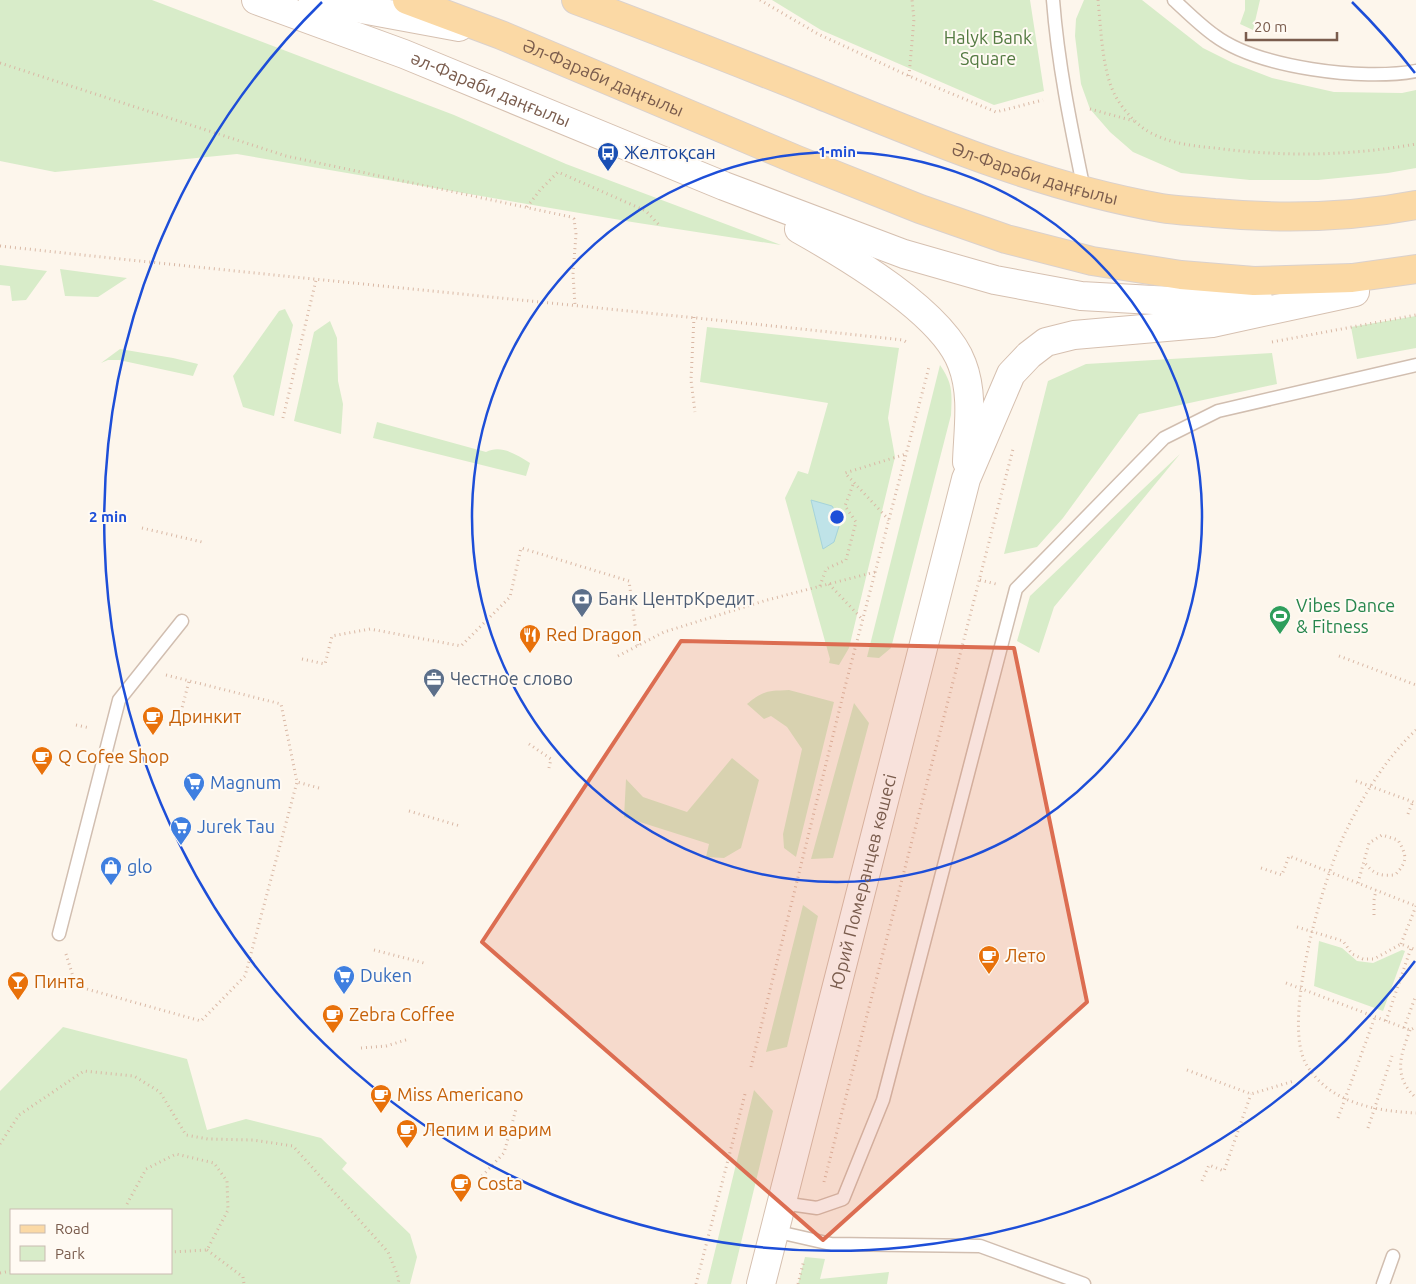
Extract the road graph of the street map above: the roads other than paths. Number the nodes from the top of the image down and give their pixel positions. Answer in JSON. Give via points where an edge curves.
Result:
{"nodes":[{"id":1,"x":256,"y":0,"type":"edge"},
{"id":2,"x":313,"y":0,"type":"edge"},
{"id":3,"x":407,"y":0,"type":"edge"},
{"id":4,"x":576,"y":0,"type":"edge"},
{"id":5,"x":602,"y":0,"type":"edge"},
{"id":6,"x":1052,"y":0,"type":"edge"},
{"id":7,"x":1174,"y":0,"type":"edge"},
{"id":8,"x":501,"y":35,"type":"junction"},
{"id":9,"x":673,"y":36,"type":"junction"},
{"id":10,"x":1416,"y":71,"type":"edge"},
{"id":11,"x":724,"y":186,"type":"junction"},
{"id":12,"x":1084,"y":190,"type":"junction"},
{"id":13,"x":1416,"y":205,"type":"edge"},
{"id":14,"x":1416,"y":269,"type":"edge"},
{"id":15,"x":1416,"y":278,"type":"edge"},
{"id":16,"x":1355,"y":292,"type":"junction"},
{"id":17,"x":1416,"y":364,"type":"edge"},
{"id":18,"x":966,"y":479,"type":"junction"},
{"id":19,"x":182,"y":621,"type":"dead end"},
{"id":20,"x":59,"y":934,"type":"road end"},
{"id":21,"x":782,"y":1203,"type":"junction"},
{"id":22,"x":774,"y":1231,"type":"junction"},
{"id":23,"x":1393,"y":1256,"type":"dead end"},
{"id":24,"x":761,"y":1284,"type":"edge"},
{"id":25,"x":1084,"y":1284,"type":"edge"},
{"id":26,"x":1383,"y":1284,"type":"edge"}],
"edges":[{"from":1,"to":11,"type":"street","name":"әл-Фараби даңғылы","via":[[404,54]]},
{"from":2,"to":8,"type":"street"},
{"from":3,"to":8,"type":"main road","name":"Әл-Фараби даңғылы"},
{"from":4,"to":9,"type":"main road","name":"Әл-Фараби даңғылы"},
{"from":5,"to":9,"type":"street","name":"Әл-Фараби даңғылы"},
{"from":6,"to":12,"type":"lane","via":[[1065,98]]},
{"from":7,"to":10,"type":"lane","via":[[1214,36],[1280,63],[1337,73],[1398,75]]},
{"from":8,"to":14,"type":"main road","name":"Әл-Фараби даңғылы","via":[[920,209],[1006,239],[1092,261],[1181,275],[1254,281],[1352,278]]},
{"from":9,"to":12,"type":"main road","name":"Әл-Фараби даңғылы","via":[[915,134],[1006,168]]},
{"from":11,"to":16,"type":"street","via":[[904,254],[995,280],[1081,296],[1207,303]]},
{"from":11,"to":18,"type":"street","via":[[848,256],[918,308],[945,333],[962,363],[970,392]]},
{"from":12,"to":13,"type":"main road","name":"Әл-Фараби даңғылы","via":[[1162,208],[1245,216],[1320,217]]},
{"from":15,"to":16,"type":"street"},
{"from":16,"to":18,"type":"street","via":[[1212,323],[1074,335],[1046,342],[1011,374]]},
{"from":17,"to":21,"type":"lane","via":[[1218,411],[1164,438],[1016,589],[882,1100],[843,1199],[818,1208]]},
{"from":18,"to":21,"type":"street","name":"Юрий Померанцев көшесі"},
{"from":19,"to":20,"type":"lane","via":[[119,700]]},
{"from":21,"to":22,"type":"street","name":"Юрий Померанцев көшесі"},
{"from":22,"to":24,"type":"street","name":"Юрий Померанцев көшесі"},
{"from":22,"to":25,"type":"lane","via":[[832,1244],[980,1246]]},
{"from":23,"to":26,"type":"lane"}]}
